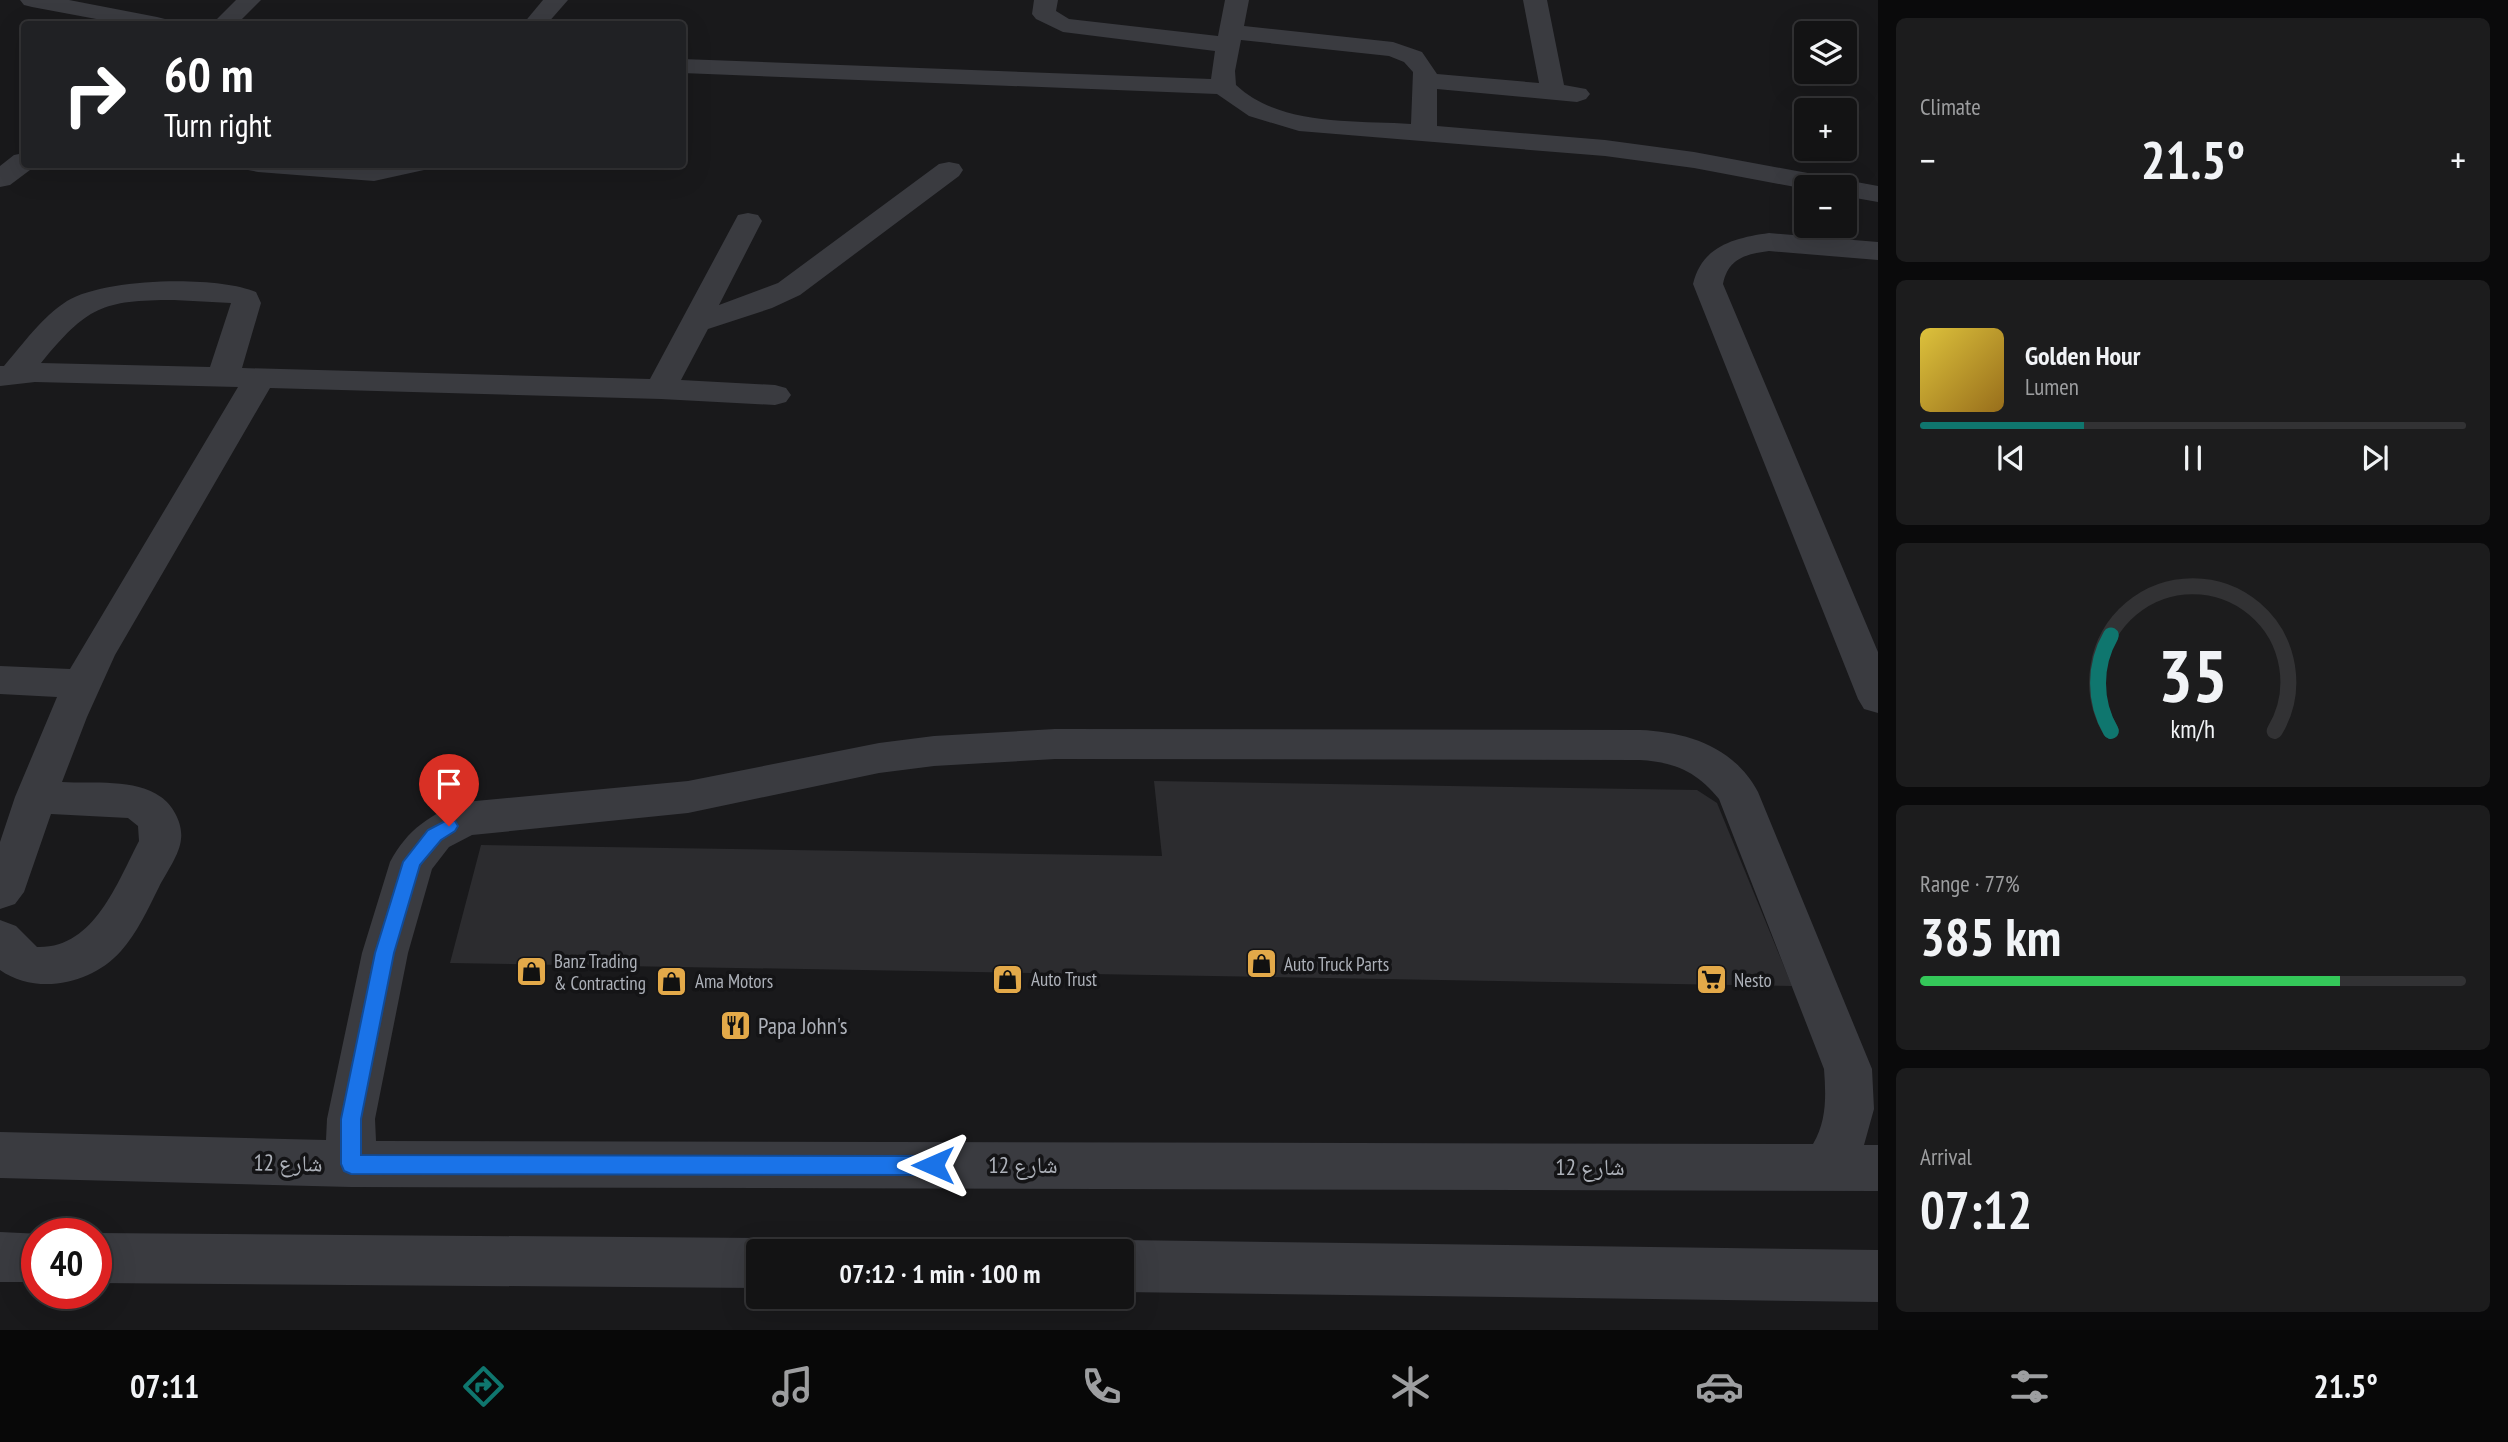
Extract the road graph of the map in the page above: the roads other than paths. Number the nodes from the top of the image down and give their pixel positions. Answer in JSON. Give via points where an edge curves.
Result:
{"nodes":[{"id":1,"x":32,"y":0,"type":"edge"},
{"id":2,"x":249,"y":0,"type":"edge"},
{"id":3,"x":556,"y":0,"type":"edge"},
{"id":4,"x":1046,"y":0,"type":"edge"},
{"id":5,"x":1237,"y":0,"type":"edge"},
{"id":6,"x":1535,"y":0,"type":"edge"},
{"id":7,"x":141,"y":21,"type":"edge"},
{"id":8,"x":227,"y":21,"type":"edge"},
{"id":9,"x":538,"y":21,"type":"edge"},
{"id":10,"x":1230,"y":38,"type":"junction"},
{"id":11,"x":686,"y":66,"type":"edge"},
{"id":12,"x":1424,"y":80,"type":"junction"},
{"id":13,"x":1224,"y":87,"type":"junction"},
{"id":14,"x":1424,"y":133,"type":"junction"},
{"id":15,"x":21,"y":163,"type":"edge"},
{"id":16,"x":326,"y":168,"type":"edge"},
{"id":17,"x":396,"y":168,"type":"edge"},
{"id":18,"x":949,"y":170,"type":"dead end"},
{"id":19,"x":0,"y":179,"type":"edge"},
{"id":20,"x":1794,"y":179,"type":"edge"},
{"id":21,"x":1857,"y":190,"type":"edge"},
{"id":22,"x":1878,"y":194,"type":"edge"},
{"id":23,"x":748,"y":221,"type":"dead end"},
{"id":24,"x":1878,"y":251,"type":"edge"},
{"id":25,"x":698,"y":322,"type":"junction"},
{"id":26,"x":7,"y":375,"type":"edge"},
{"id":27,"x":241,"y":379,"type":"junction"},
{"id":28,"x":662,"y":389,"type":"junction"},
{"id":29,"x":775,"y":395,"type":"dead end"},
{"id":30,"x":0,"y":680,"type":"edge"},
{"id":31,"x":82,"y":684,"type":"junction"},
{"id":32,"x":1878,"y":699,"type":"edge"},
{"id":33,"x":36,"y":797,"type":"junction"},
{"id":34,"x":0,"y":891,"type":"edge"},
{"id":35,"x":0,"y":939,"type":"edge"},
{"id":36,"x":0,"y":1155,"type":"edge"},
{"id":37,"x":351,"y":1164,"type":"junction"},
{"id":38,"x":1826,"y":1168,"type":"junction"},
{"id":39,"x":1878,"y":1168,"type":"edge"},
{"id":40,"x":0,"y":1257,"type":"edge"},
{"id":41,"x":21,"y":1257,"type":"edge"},
{"id":42,"x":112,"y":1258,"type":"edge"},
{"id":43,"x":746,"y":1263,"type":"edge"},
{"id":44,"x":1134,"y":1266,"type":"edge"},
{"id":45,"x":1878,"y":1276,"type":"edge"}],
"edges":[{"from":1,"to":7,"type":"street"},
{"from":2,"to":8,"type":"street"},
{"from":3,"to":9,"type":"street"},
{"from":4,"to":10,"type":"street","via":[[1044,14],[1063,25]]},
{"from":5,"to":10,"type":"street"},
{"from":6,"to":12,"type":"street","via":[[1565,93]]},
{"from":10,"to":12,"type":"street","via":[[1393,48],[1419,62]]},
{"from":10,"to":13,"type":"street"},
{"from":11,"to":13,"type":"street"},
{"from":12,"to":14,"type":"street"},
{"from":13,"to":14,"type":"street","via":[[1239,103],[1265,116]]},
{"from":14,"to":20,"type":"street","via":[[1650,154]]},
{"from":15,"to":19,"type":"street"},
{"from":16,"to":17,"type":"street","via":[[374,173]]},
{"from":18,"to":25,"type":"street","via":[[789,289]]},
{"from":21,"to":22,"type":"street"},
{"from":23,"to":25,"type":"street"},
{"from":24,"to":32,"type":"street","via":[[1753,244],[1715,261],[1708,284]]},
{"from":25,"to":28,"type":"street"},
{"from":26,"to":27,"type":"street"},
{"from":26,"to":27,"type":"street","via":[[75,309],[95,299],[118,293],[233,293],[246,298]]},
{"from":27,"to":28,"type":"street"},
{"from":27,"to":31,"type":"street"},
{"from":28,"to":29,"type":"street"},
{"from":30,"to":31,"type":"street"},
{"from":31,"to":33,"type":"street"},
{"from":33,"to":34,"type":"street","via":[[9,880]]},
{"from":33,"to":35,"type":"street","via":[[135,802],[156,817],[160,842],[115,924],[100,944],[76,960],[48,967],[24,964]]},
{"from":36,"to":37,"type":"street","name":"شارع 12"},
{"from":37,"to":38,"type":"street","name":"شارع 12"},
{"from":37,"to":38,"type":"street","via":[[351,1119],[385,953],[412,862],[428,841],[449,826],[482,816],[688,797],[879,758],[1055,744],[1667,746],[1697,755],[1721,771],[1737,792],[1848,1069],[1849,1120],[1842,1144]]},
{"from":38,"to":39,"type":"street","name":"شارع 12"},
{"from":40,"to":41,"type":"street"},
{"from":42,"to":43,"type":"street"},
{"from":44,"to":45,"type":"street"}]}
